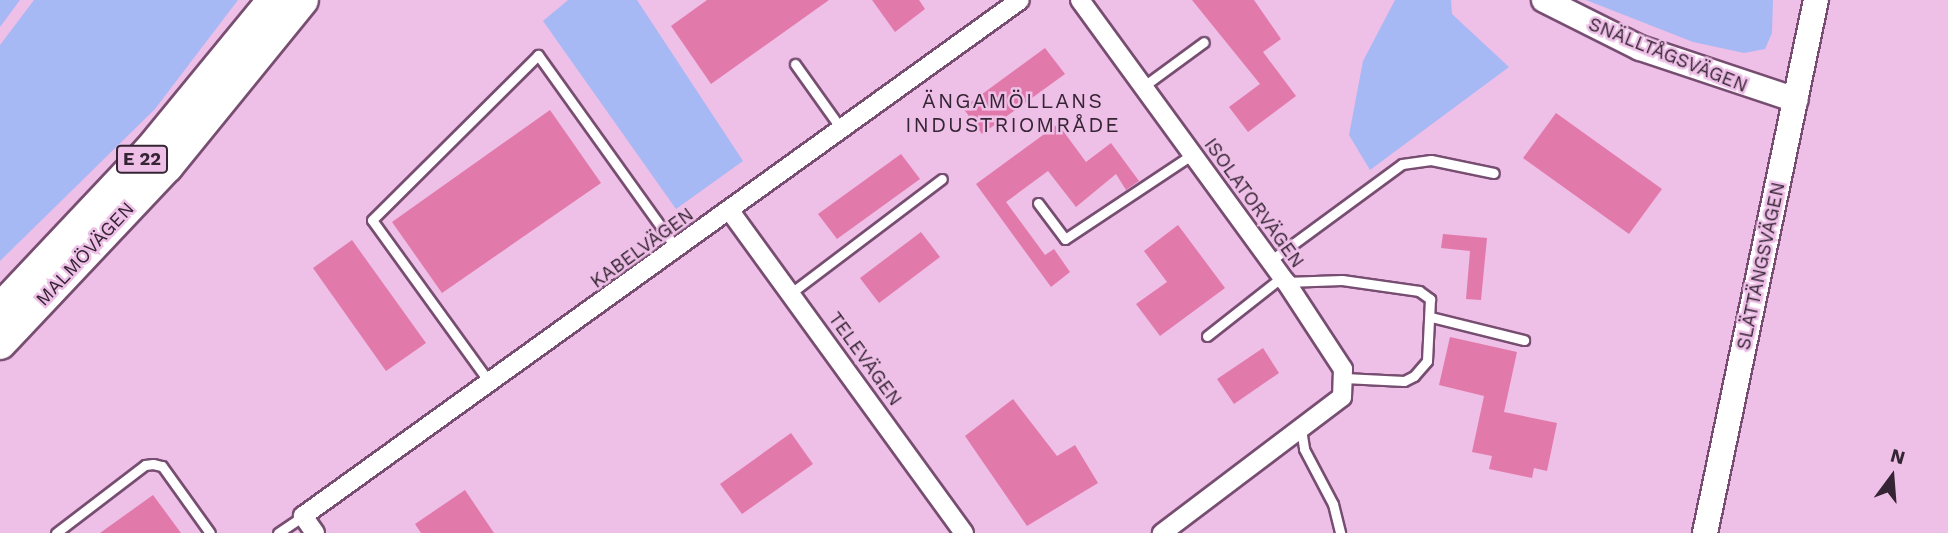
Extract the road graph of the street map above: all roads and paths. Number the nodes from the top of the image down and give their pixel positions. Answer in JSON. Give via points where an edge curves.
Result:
{"nodes":[{"id":1,"x":274,"y":0,"type":"edge"},
{"id":2,"x":302,"y":0,"type":"edge"},
{"id":3,"x":1080,"y":0,"type":"edge"},
{"id":4,"x":1544,"y":0,"type":"edge"},
{"id":5,"x":1816,"y":0,"type":"edge"},
{"id":6,"x":1008,"y":4,"type":"edge"},
{"id":7,"x":1204,"y":42,"type":"dead end"},
{"id":8,"x":795,"y":64,"type":"dead end"},
{"id":9,"x":1144,"y":86,"type":"junction"},
{"id":10,"x":1796,"y":100,"type":"junction"},
{"id":11,"x":842,"y":130,"type":"junction"},
{"id":12,"x":1193,"y":154,"type":"junction"},
{"id":13,"x":1494,"y":173,"type":"dead end"},
{"id":14,"x":942,"y":179,"type":"dead end"},
{"id":15,"x":1038,"y":203,"type":"dead end"},
{"id":16,"x":730,"y":211,"type":"junction"},
{"id":17,"x":677,"y":249,"type":"junction"},
{"id":18,"x":1270,"y":261,"type":"junction"},
{"id":19,"x":1284,"y":279,"type":"junction"},
{"id":20,"x":791,"y":293,"type":"junction"},
{"id":21,"x":0,"y":310,"type":"edge"},
{"id":22,"x":1431,"y":317,"type":"junction"},
{"id":23,"x":1207,"y":336,"type":"dead end"},
{"id":24,"x":1524,"y":340,"type":"dead end"},
{"id":25,"x":0,"y":343,"type":"edge"},
{"id":26,"x":1344,"y":378,"type":"junction"},
{"id":27,"x":490,"y":383,"type":"junction"},
{"id":28,"x":1301,"y":428,"type":"junction"},
{"id":29,"x":303,"y":516,"type":"junction"},
{"id":30,"x":59,"y":532,"type":"edge"},
{"id":31,"x":210,"y":533,"type":"edge"},
{"id":32,"x":278,"y":533,"type":"edge"},
{"id":33,"x":315,"y":533,"type":"edge"},
{"id":34,"x":964,"y":533,"type":"edge"},
{"id":35,"x":1162,"y":533,"type":"edge"},
{"id":36,"x":1340,"y":533,"type":"edge"},
{"id":37,"x":1705,"y":533,"type":"edge"}],
"edges":[{"from":1,"to":21,"type":"highway","name":"MALMÖVÄGEN","number":"E 22","via":[[150,151]]},
{"from":2,"to":25,"type":"highway","name":"MALMÖVÄGEN","number":"E 22","via":[[167,166]]},
{"from":3,"to":9,"type":"street","name":"ISOLATORVÄGEN"},
{"from":4,"to":10,"type":"street","name":"SNÄLLTÅGSVÄGEN","via":[[1651,52]]},
{"from":5,"to":10,"type":"street","name":"SLÄTTÄNGSVÄGEN"},
{"from":6,"to":11,"type":"street","name":"KABELVÄGEN"},
{"from":7,"to":9,"type":"lane"},
{"from":8,"to":11,"type":"lane"},
{"from":9,"to":12,"type":"street","name":"ISOLATORVÄGEN"},
{"from":10,"to":37,"type":"street","name":"SLÄTTÄNGSVÄGEN"},
{"from":11,"to":16,"type":"street","name":"KABELVÄGEN"},
{"from":12,"to":15,"type":"lane","via":[[1065,239]]},
{"from":12,"to":18,"type":"street","name":"ISOLATORVÄGEN"},
{"from":13,"to":18,"type":"lane","via":[[1432,160],[1402,164]]},
{"from":14,"to":20,"type":"lane"},
{"from":16,"to":17,"type":"street","name":"KABELVÄGEN"},
{"from":16,"to":20,"type":"street","name":"TELEVÄGEN"},
{"from":17,"to":27,"type":"street","name":"KABELVÄGEN"},
{"from":17,"to":27,"type":"lane","via":[[538,55],[372,220]]},
{"from":18,"to":19,"type":"street","name":"ISOLATORVÄGEN"},
{"from":19,"to":22,"type":"lane","via":[[1342,280],[1419,291],[1430,299]]},
{"from":19,"to":23,"type":"lane"},
{"from":19,"to":26,"type":"street","name":"ISOLATORVÄGEN","via":[[1339,357]]},
{"from":20,"to":34,"type":"street","name":"TELEVÄGEN"},
{"from":22,"to":24,"type":"lane"},
{"from":22,"to":26,"type":"lane","via":[[1427,361],[1414,376],[1404,381]]},
{"from":26,"to":28,"type":"street","via":[[1342,397]]},
{"from":27,"to":29,"type":"street","name":"KABELVÄGEN"},
{"from":28,"to":35,"type":"street"},
{"from":28,"to":36,"type":"lane","via":[[1304,449],[1333,504]]},
{"from":29,"to":32,"type":"lane"},
{"from":29,"to":33,"type":"street"},
{"from":30,"to":31,"type":"lane","via":[[145,465],[153,464],[162,466]]}]}
